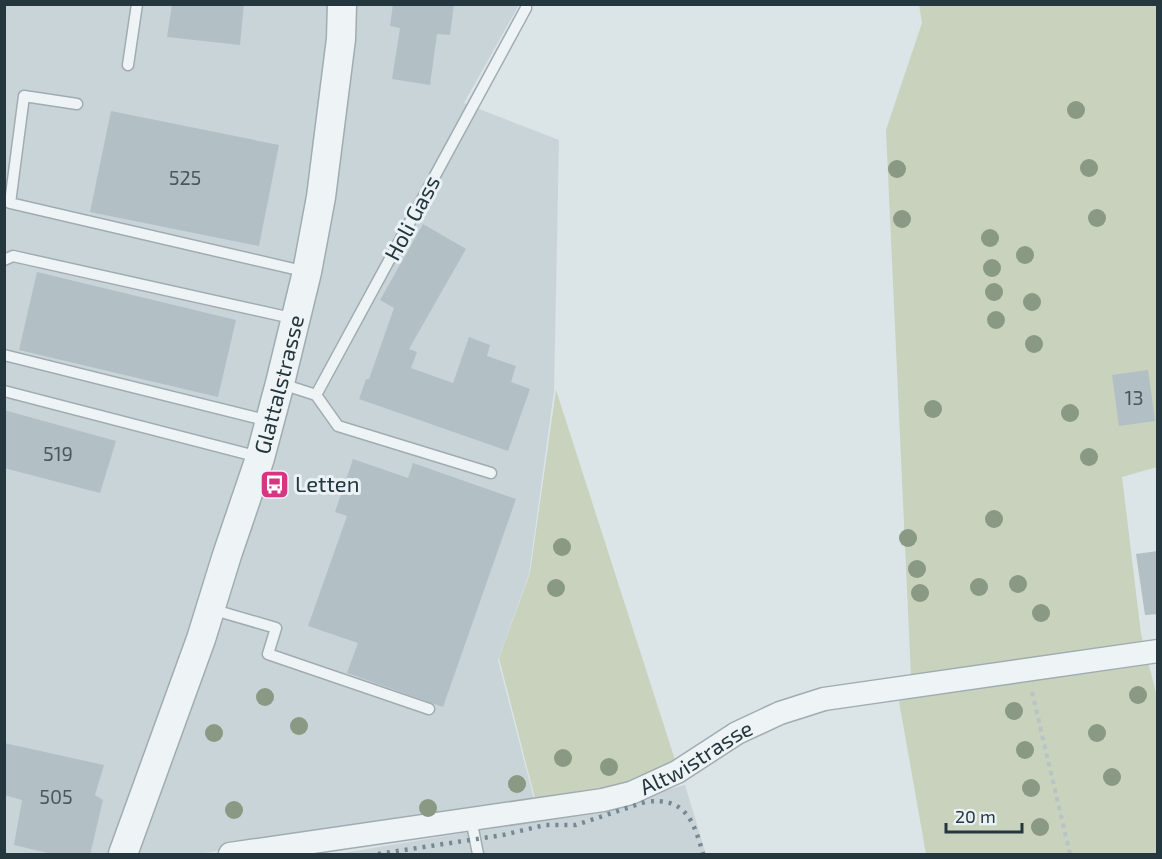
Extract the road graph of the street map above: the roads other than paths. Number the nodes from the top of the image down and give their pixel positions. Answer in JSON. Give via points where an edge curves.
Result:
{"nodes":[{"id":1,"x":137,"y":4,"type":"edge"},
{"id":2,"x":342,"y":4,"type":"edge"},
{"id":3,"x":526,"y":8,"type":"dead end"},
{"id":4,"x":128,"y":65,"type":"dead end"},
{"id":5,"x":77,"y":104,"type":"dead end"},
{"id":6,"x":4,"y":260,"type":"edge"},
{"id":7,"x":307,"y":272,"type":"junction"},
{"id":8,"x":296,"y":319,"type":"junction"},
{"id":9,"x":4,"y":355,"type":"edge"},
{"id":10,"x":280,"y":383,"type":"junction"},
{"id":11,"x":4,"y":391,"type":"edge"},
{"id":12,"x":316,"y":395,"type":"junction"},
{"id":13,"x":270,"y":421,"type":"junction"},
{"id":14,"x":260,"y":458,"type":"junction"},
{"id":15,"x":491,"y":472,"type":"dead end"},
{"id":16,"x":210,"y":609,"type":"junction"},
{"id":17,"x":1158,"y":651,"type":"edge"},
{"id":18,"x":429,"y":709,"type":"dead end"},
{"id":19,"x":471,"y":819,"type":"junction"},
{"id":20,"x":123,"y":855,"type":"edge"},
{"id":21,"x":230,"y":855,"type":"edge"},
{"id":22,"x":478,"y":855,"type":"edge"}],
"edges":[{"from":1,"to":4,"type":"lane"},
{"from":2,"to":7,"type":"street","name":"Glattalstrasse","via":[[323,186]]},
{"from":3,"to":12,"type":"lane","name":"Holi Gass"},
{"from":5,"to":7,"type":"lane","via":[[24,96],[10,203]]},
{"from":6,"to":8,"type":"lane","via":[[13,256]]},
{"from":7,"to":8,"type":"street","name":"Glattalstrasse"},
{"from":8,"to":10,"type":"street","name":"Glattalstrasse"},
{"from":9,"to":13,"type":"lane"},
{"from":10,"to":12,"type":"lane"},
{"from":10,"to":13,"type":"street","name":"Glattalstrasse"},
{"from":11,"to":14,"type":"lane"},
{"from":12,"to":15,"type":"lane","via":[[338,426]]},
{"from":13,"to":14,"type":"street","name":"Glattalstrasse"},
{"from":14,"to":16,"type":"street","name":"Glattalstrasse"},
{"from":16,"to":18,"type":"lane","via":[[276,628],[268,654]]},
{"from":16,"to":20,"type":"street","name":"Glattalstrasse"},
{"from":17,"to":19,"type":"street","name":"Altwistrasse","via":[[824,699],[737,733],[677,772],[631,793]]},
{"from":19,"to":21,"type":"street","name":"Altwistrasse"},
{"from":19,"to":22,"type":"lane"}]}
